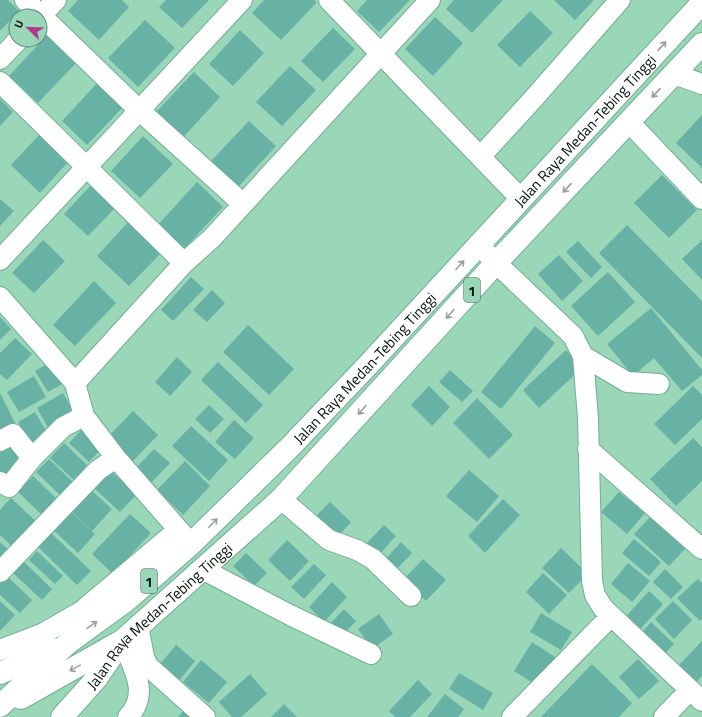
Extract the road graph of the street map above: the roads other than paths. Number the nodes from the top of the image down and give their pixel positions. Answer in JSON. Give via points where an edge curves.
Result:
{"nodes":[{"id":1,"x":25,"y":0,"type":"edge"},
{"id":2,"x":56,"y":0,"type":"edge"},
{"id":3,"x":242,"y":0,"type":"edge"},
{"id":4,"x":329,"y":0,"type":"edge"},
{"id":5,"x":430,"y":0,"type":"edge"},
{"id":6,"x":620,"y":0,"type":"edge"},
{"id":7,"x":701,"y":3,"type":"edge"},
{"id":8,"x":33,"y":8,"type":"edge"},
{"id":9,"x":48,"y":9,"type":"edge"},
{"id":10,"x":48,"y":23,"type":"edge"},
{"id":11,"x":702,"y":44,"type":"edge"},
{"id":12,"x":10,"y":48,"type":"edge"},
{"id":13,"x":380,"y":54,"type":"junction"},
{"id":14,"x":0,"y":58,"type":"edge"},
{"id":15,"x":674,"y":74,"type":"junction"},
{"id":16,"x":0,"y":82,"type":"edge"},
{"id":17,"x":702,"y":84,"type":"edge"},
{"id":18,"x":139,"y":110,"type":"junction"},
{"id":19,"x":629,"y":122,"type":"junction"},
{"id":20,"x":481,"y":156,"type":"junction"},
{"id":21,"x":88,"y":166,"type":"junction"},
{"id":22,"x":701,"y":197,"type":"edge"},
{"id":23,"x":521,"y":199,"type":"junction"},
{"id":24,"x":243,"y":204,"type":"junction"},
{"id":25,"x":478,"y":244,"type":"junction"},
{"id":26,"x":0,"y":260,"type":"edge"},
{"id":27,"x":184,"y":262,"type":"junction"},
{"id":28,"x":496,"y":263,"type":"junction"},
{"id":29,"x":0,"y":297,"type":"edge"},
{"id":30,"x":583,"y":356,"type":"junction"},
{"id":31,"x":75,"y":383,"type":"junction"},
{"id":32,"x":659,"y":384,"type":"dead end"},
{"id":33,"x":84,"y":416,"type":"junction"},
{"id":34,"x":0,"y":441,"type":"edge"},
{"id":35,"x":588,"y":449,"type":"junction"},
{"id":36,"x":32,"y":458,"type":"junction"},
{"id":37,"x":116,"y":458,"type":"junction"},
{"id":38,"x":0,"y":482,"type":"edge"},
{"id":39,"x":281,"y":499,"type":"junction"},
{"id":40,"x":184,"y":537,"type":"junction"},
{"id":41,"x":702,"y":549,"type":"edge"},
{"id":42,"x":202,"y":569,"type":"junction"},
{"id":43,"x":0,"y":572,"type":"edge"},
{"id":44,"x":411,"y":596,"type":"dead end"},
{"id":45,"x":611,"y":616,"type":"junction"},
{"id":46,"x":138,"y":625,"type":"junction"},
{"id":47,"x":122,"y":641,"type":"junction"},
{"id":48,"x":69,"y":642,"type":"junction"},
{"id":49,"x":0,"y":650,"type":"edge"},
{"id":50,"x":371,"y":654,"type":"dead end"},
{"id":51,"x":0,"y":673,"type":"edge"},
{"id":52,"x":696,"y":695,"type":"edge"},
{"id":53,"x":0,"y":706,"type":"edge"},
{"id":54,"x":0,"y":710,"type":"edge"},
{"id":55,"x":62,"y":717,"type":"edge"},
{"id":56,"x":128,"y":717,"type":"edge"},
{"id":57,"x":205,"y":717,"type":"edge"},
{"id":58,"x":512,"y":717,"type":"edge"},
{"id":59,"x":664,"y":717,"type":"edge"}],
"edges":[{"from":1,"to":8,"type":"street"},
{"from":2,"to":9,"type":"street"},
{"from":3,"to":18,"type":"street"},
{"from":4,"to":13,"type":"street"},
{"from":5,"to":13,"type":"street"},
{"from":6,"to":20,"type":"street"},
{"from":23,"to":7,"type":"highway","name":"Jalan Raya Medan-Tebing Tinggi","number":"1","one_way":true},
{"from":10,"to":18,"type":"street"},
{"from":11,"to":15,"type":"highway","name":"Jalan Raya Medan-Tebing Tinggi","number":"1"},
{"from":12,"to":14,"type":"street"},
{"from":13,"to":20,"type":"street"},
{"from":13,"to":24,"type":"street"},
{"from":15,"to":17,"type":"street"},
{"from":15,"to":19,"type":"highway","name":"Jalan Raya Medan-Tebing Tinggi","number":"1","one_way":true},
{"from":16,"to":21,"type":"street"},
{"from":18,"to":21,"type":"street"},
{"from":18,"to":24,"type":"street"},
{"from":19,"to":22,"type":"street"},
{"from":19,"to":28,"type":"highway","name":"Jalan Raya Medan-Tebing Tinggi","number":"1","one_way":true},
{"from":20,"to":23,"type":"street"},
{"from":21,"to":26,"type":"street"},
{"from":21,"to":27,"type":"street"},
{"from":23,"to":25,"type":"highway","name":"Jalan Raya Medan-Tebing Tinggi","number":"1"},
{"from":24,"to":27,"type":"street","via":[[212,238]]},
{"from":25,"to":28,"type":"street"},
{"from":40,"to":25,"type":"highway","name":"Jalan Raya Medan-Tebing Tinggi","number":"1","one_way":true,"via":[[343,391]]},
{"from":27,"to":31,"type":"street"},
{"from":28,"to":30,"type":"street","via":[[573,336]]},
{"from":28,"to":39,"type":"highway","name":"Jalan Raya Medan-Tebing Tinggi","number":"1","one_way":true},
{"from":29,"to":31,"type":"street"},
{"from":30,"to":32,"type":"street","via":[[627,382]]},
{"from":30,"to":35,"type":"street"},
{"from":31,"to":33,"type":"street"},
{"from":33,"to":36,"type":"street","via":[[63,427]]},
{"from":33,"to":37,"type":"street"},
{"from":34,"to":36,"type":"street","via":[[13,434]]},
{"from":35,"to":41,"type":"street"},
{"from":35,"to":45,"type":"street","via":[[592,581],[595,595]]},
{"from":36,"to":38,"type":"street","via":[[9,487]]},
{"from":37,"to":40,"type":"street"},
{"from":37,"to":43,"type":"street","via":[[98,470]]},
{"from":39,"to":42,"type":"highway","name":"Jalan Raya Medan-Tebing Tinggi","number":"1"},
{"from":39,"to":44,"type":"street","via":[[329,540],[357,550],[373,560]]},
{"from":48,"to":40,"type":"highway","name":"Jalan Raya Medan-Tebing Tinggi","number":"1","one_way":true,"via":[[128,599]]},
{"from":40,"to":49,"type":"street","via":[[82,611],[44,633]]},
{"from":42,"to":46,"type":"highway","name":"Jalan Raya Medan-Tebing Tinggi","number":"1"},
{"from":42,"to":50,"type":"street"},
{"from":45,"to":52,"type":"street"},
{"from":45,"to":58,"type":"street"},
{"from":46,"to":47,"type":"highway","name":"Jalan Raya Medan-Tebing Tinggi","number":"1"},
{"from":46,"to":57,"type":"street","via":[[148,666]]},
{"from":47,"to":54,"type":"highway","one_way":true},
{"from":47,"to":55,"type":"highway","name":"Jalan Raya Medan-Tebing Tinggi","number":"1","via":[[96,679]]},
{"from":47,"to":56,"type":"street","via":[[140,688],[139,699]]},
{"from":48,"to":51,"type":"highway"},
{"from":48,"to":53,"type":"highway","name":"Jalan Raya Medan-Tebing Tinggi","number":"1"},
{"from":52,"to":59,"type":"street"}]}
